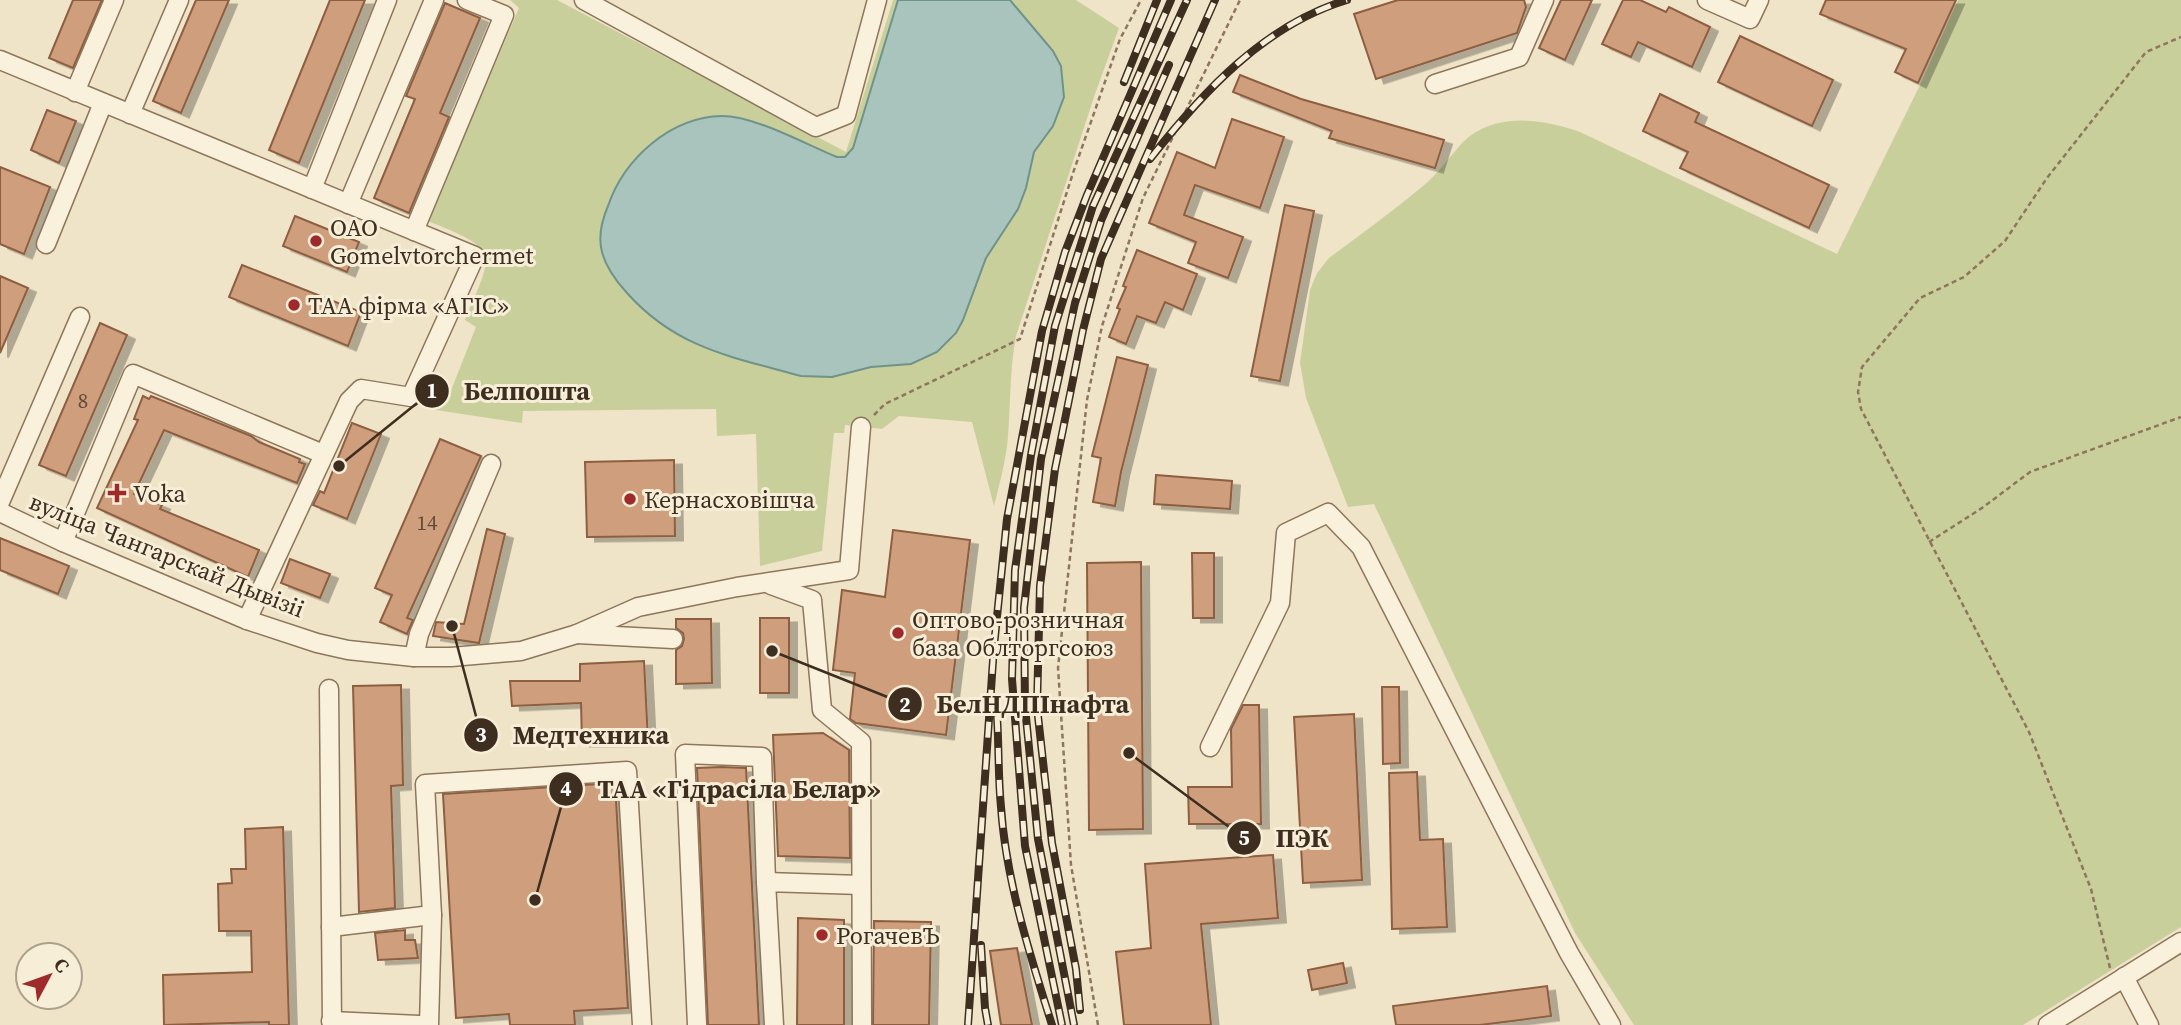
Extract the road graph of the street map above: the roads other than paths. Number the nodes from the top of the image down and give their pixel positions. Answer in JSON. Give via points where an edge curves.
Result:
{"nodes":[{"id":1,"x":114,"y":0,"type":"edge"},
{"id":2,"x":179,"y":0,"type":"edge"},
{"id":3,"x":387,"y":0,"type":"edge"},
{"id":4,"x":434,"y":0,"type":"edge"},
{"id":5,"x":467,"y":0,"type":"edge"},
{"id":6,"x":584,"y":0,"type":"edge"},
{"id":7,"x":877,"y":0,"type":"edge"},
{"id":8,"x":1544,"y":0,"type":"edge"},
{"id":9,"x":1707,"y":0,"type":"edge"},
{"id":10,"x":1759,"y":0,"type":"edge"},
{"id":11,"x":0,"y":60,"type":"edge"},
{"id":12,"x":1435,"y":85,"type":"dead end"},
{"id":13,"x":75,"y":92,"type":"junction"},
{"id":14,"x":103,"y":103,"type":"junction"},
{"id":15,"x":130,"y":114,"type":"junction"},
{"id":16,"x":312,"y":189,"type":"junction"},
{"id":17,"x":348,"y":204,"type":"junction"},
{"id":18,"x":414,"y":231,"type":"junction"},
{"id":19,"x":46,"y":244,"type":"dead end"},
{"id":20,"x":80,"y":317,"type":"dead end"},
{"id":21,"x":861,"y":427,"type":"road end"},
{"id":22,"x":324,"y":454,"type":"junction"},
{"id":23,"x":491,"y":464,"type":"dead end"},
{"id":24,"x":0,"y":502,"type":"edge"},
{"id":25,"x":0,"y":512,"type":"edge"},
{"id":26,"x":63,"y":542,"type":"junction"},
{"id":27,"x":767,"y":583,"type":"junction"},
{"id":28,"x":247,"y":620,"type":"junction"},
{"id":29,"x":578,"y":634,"type":"junction"},
{"id":30,"x":673,"y":639,"type":"dead end"},
{"id":31,"x":414,"y":657,"type":"junction"},
{"id":32,"x":329,"y":689,"type":"dead end"},
{"id":33,"x":1210,"y":747,"type":"dead end"},
{"id":34,"x":766,"y":882,"type":"junction"},
{"id":35,"x":861,"y":885,"type":"junction"},
{"id":36,"x":432,"y":915,"type":"junction"},
{"id":37,"x":331,"y":927,"type":"junction"},
{"id":38,"x":2181,"y":942,"type":"edge"},
{"id":39,"x":2119,"y":980,"type":"junction"},
{"id":40,"x":331,"y":1023,"type":"edge"},
{"id":41,"x":419,"y":1025,"type":"edge"},
{"id":42,"x":429,"y":1025,"type":"edge"},
{"id":43,"x":642,"y":1025,"type":"edge"},
{"id":44,"x":697,"y":1025,"type":"edge"},
{"id":45,"x":774,"y":1025,"type":"edge"},
{"id":46,"x":862,"y":1025,"type":"edge"},
{"id":47,"x":1612,"y":1025,"type":"edge"},
{"id":48,"x":2048,"y":1025,"type":"edge"},
{"id":49,"x":2149,"y":1025,"type":"edge"}],
"edges":[{"from":1,"to":13,"type":"street"},
{"from":2,"to":15,"type":"street"},
{"from":3,"to":16,"type":"street"},
{"from":4,"to":17,"type":"street"},
{"from":5,"to":18,"type":"street","via":[[504,15]]},
{"from":6,"to":7,"type":"street","via":[[816,127],[846,115]]},
{"from":8,"to":12,"type":"street","via":[[1519,57]]},
{"from":9,"to":10,"type":"street","via":[[1750,19]]},
{"from":11,"to":13,"type":"street"},
{"from":13,"to":14,"type":"street"},
{"from":14,"to":15,"type":"street"},
{"from":14,"to":19,"type":"street"},
{"from":15,"to":16,"type":"street"},
{"from":16,"to":17,"type":"street"},
{"from":17,"to":18,"type":"street"},
{"from":18,"to":22,"type":"street","via":[[475,256],[411,397],[361,389],[349,401]]},
{"from":20,"to":24,"type":"street"},
{"from":21,"to":27,"type":"street","name":"вуліца Чангарскай Дывізіі","via":[[849,570]]},
{"from":22,"to":26,"type":"street","via":[[133,374]]},
{"from":22,"to":28,"type":"street"},
{"from":23,"to":31,"type":"street","via":[[419,634]]},
{"from":25,"to":26,"type":"street","name":"вуліца Чангарскай Дывізіі"},
{"from":26,"to":28,"type":"street","name":"вуліца Чангарскай Дывізіі"},
{"from":27,"to":29,"type":"street","name":"вуліца Чангарскай Дывізіі","via":[[638,607]]},
{"from":27,"to":35,"type":"street","via":[[813,600],[822,710],[861,742]]},
{"from":28,"to":31,"type":"street","name":"вуліца Чангарскай Дывізіі","via":[[348,650]]},
{"from":29,"to":30,"type":"street"},
{"from":29,"to":31,"type":"street","name":"вуліца Чангарскай Дывізіі","via":[[521,651]]},
{"from":32,"to":37,"type":"street"},
{"from":33,"to":47,"type":"street","via":[[1280,603],[1286,533],[1328,513],[1361,547],[1569,953]]},
{"from":34,"to":35,"type":"street"},
{"from":34,"to":44,"type":"street","via":[[762,757],[685,754]]},
{"from":34,"to":45,"type":"street"},
{"from":35,"to":46,"type":"street"},
{"from":36,"to":37,"type":"street"},
{"from":36,"to":42,"type":"street"},
{"from":36,"to":43,"type":"street","via":[[425,784],[627,771]]},
{"from":37,"to":40,"type":"street"},
{"from":38,"to":39,"type":"street"},
{"from":39,"to":48,"type":"street"},
{"from":39,"to":49,"type":"street"},
{"from":40,"to":41,"type":"street"}]}
